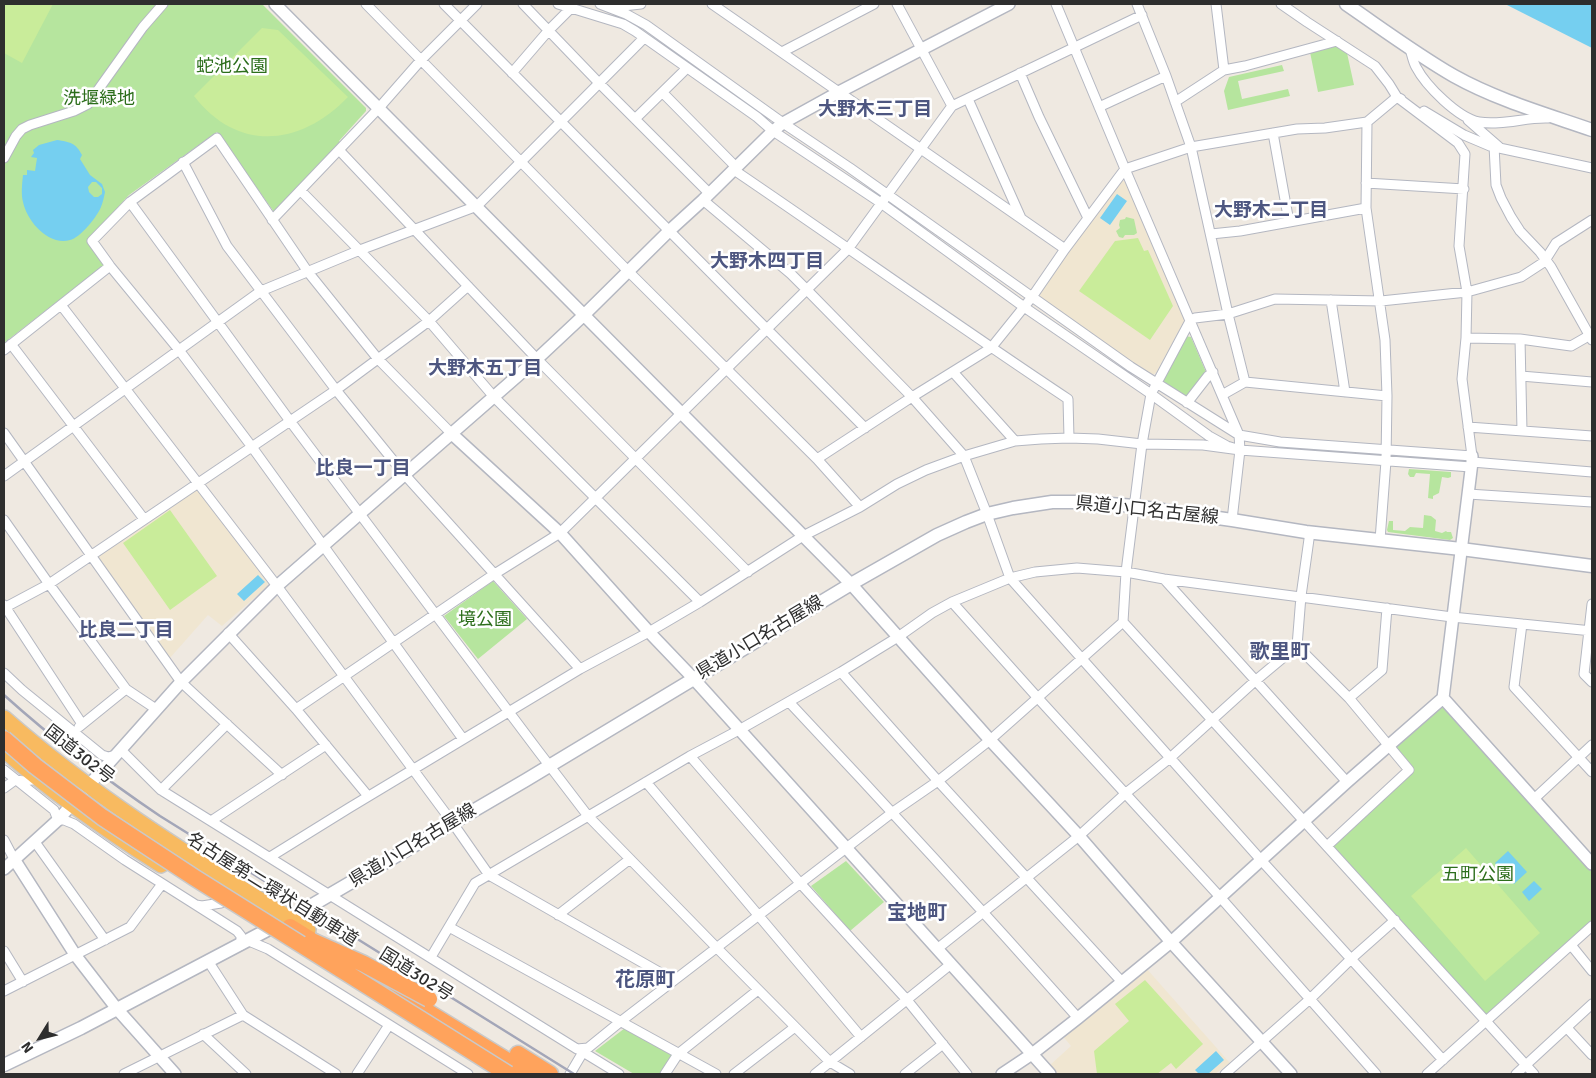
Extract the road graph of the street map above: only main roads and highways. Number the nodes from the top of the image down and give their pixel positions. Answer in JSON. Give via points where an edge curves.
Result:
{"nodes":[{"id":1,"x":1346,"y":4,"type":"edge"},
{"id":2,"x":1592,"y":130,"type":"edge"},
{"id":3,"x":1592,"y":566,"type":"edge"},
{"id":4,"x":4,"y":718,"type":"edge"},
{"id":5,"x":4,"y":725,"type":"edge"},
{"id":6,"x":4,"y":739,"type":"edge"},
{"id":7,"x":4,"y":750,"type":"edge"},
{"id":8,"x":4,"y":754,"type":"edge"},
{"id":9,"x":70,"y":798,"type":"junction"},
{"id":10,"x":290,"y":918,"type":"junction"},
{"id":11,"x":266,"y":932,"type":"junction"},
{"id":12,"x":312,"y":941,"type":"junction"},
{"id":13,"x":4,"y":1065,"type":"edge"},
{"id":14,"x":495,"y":1074,"type":"edge"},
{"id":15,"x":508,"y":1074,"type":"edge"},
{"id":16,"x":529,"y":1074,"type":"edge"},
{"id":17,"x":539,"y":1074,"type":"edge"},
{"id":18,"x":550,"y":1074,"type":"edge"}],
"edges":[{"from":1,"to":2,"type":"main road","via":[[1455,76],[1491,94]]},
{"from":3,"to":10,"type":"main road","name":"県道小口名古屋線","via":[[1310,532],[1134,506],[1052,502],[987,514],[937,535],[851,584]]},
{"from":4,"to":10,"type":"highway","name":"国道302号","via":[[88,787]]},
{"from":5,"to":12,"type":"highway","name":"名古屋第二環状自動車道","via":[[117,814]]},
{"from":6,"to":9,"type":"highway","name":"名古屋第二環状自動車道","bridge":true},
{"from":7,"to":9,"type":"highway","via":[[38,779]]},
{"from":8,"to":9,"type":"highway","bridge":true},
{"from":9,"to":11,"type":"highway","via":[[124,842]]},
{"from":9,"to":15,"type":"highway","name":"名古屋第二環状自動車道","bridge":true},
{"from":10,"to":11,"type":"main road","name":"県道小口名古屋線"},
{"from":10,"to":17,"type":"highway","name":"国道302号"},
{"from":11,"to":13,"type":"main road","name":"県道小口名古屋線"},
{"from":11,"to":14,"type":"highway"},
{"from":12,"to":16,"type":"highway","name":"名古屋第二環状自動車道","bridge":true},
{"from":12,"to":18,"type":"highway","bridge":true,"via":[[429,999]]}]}
